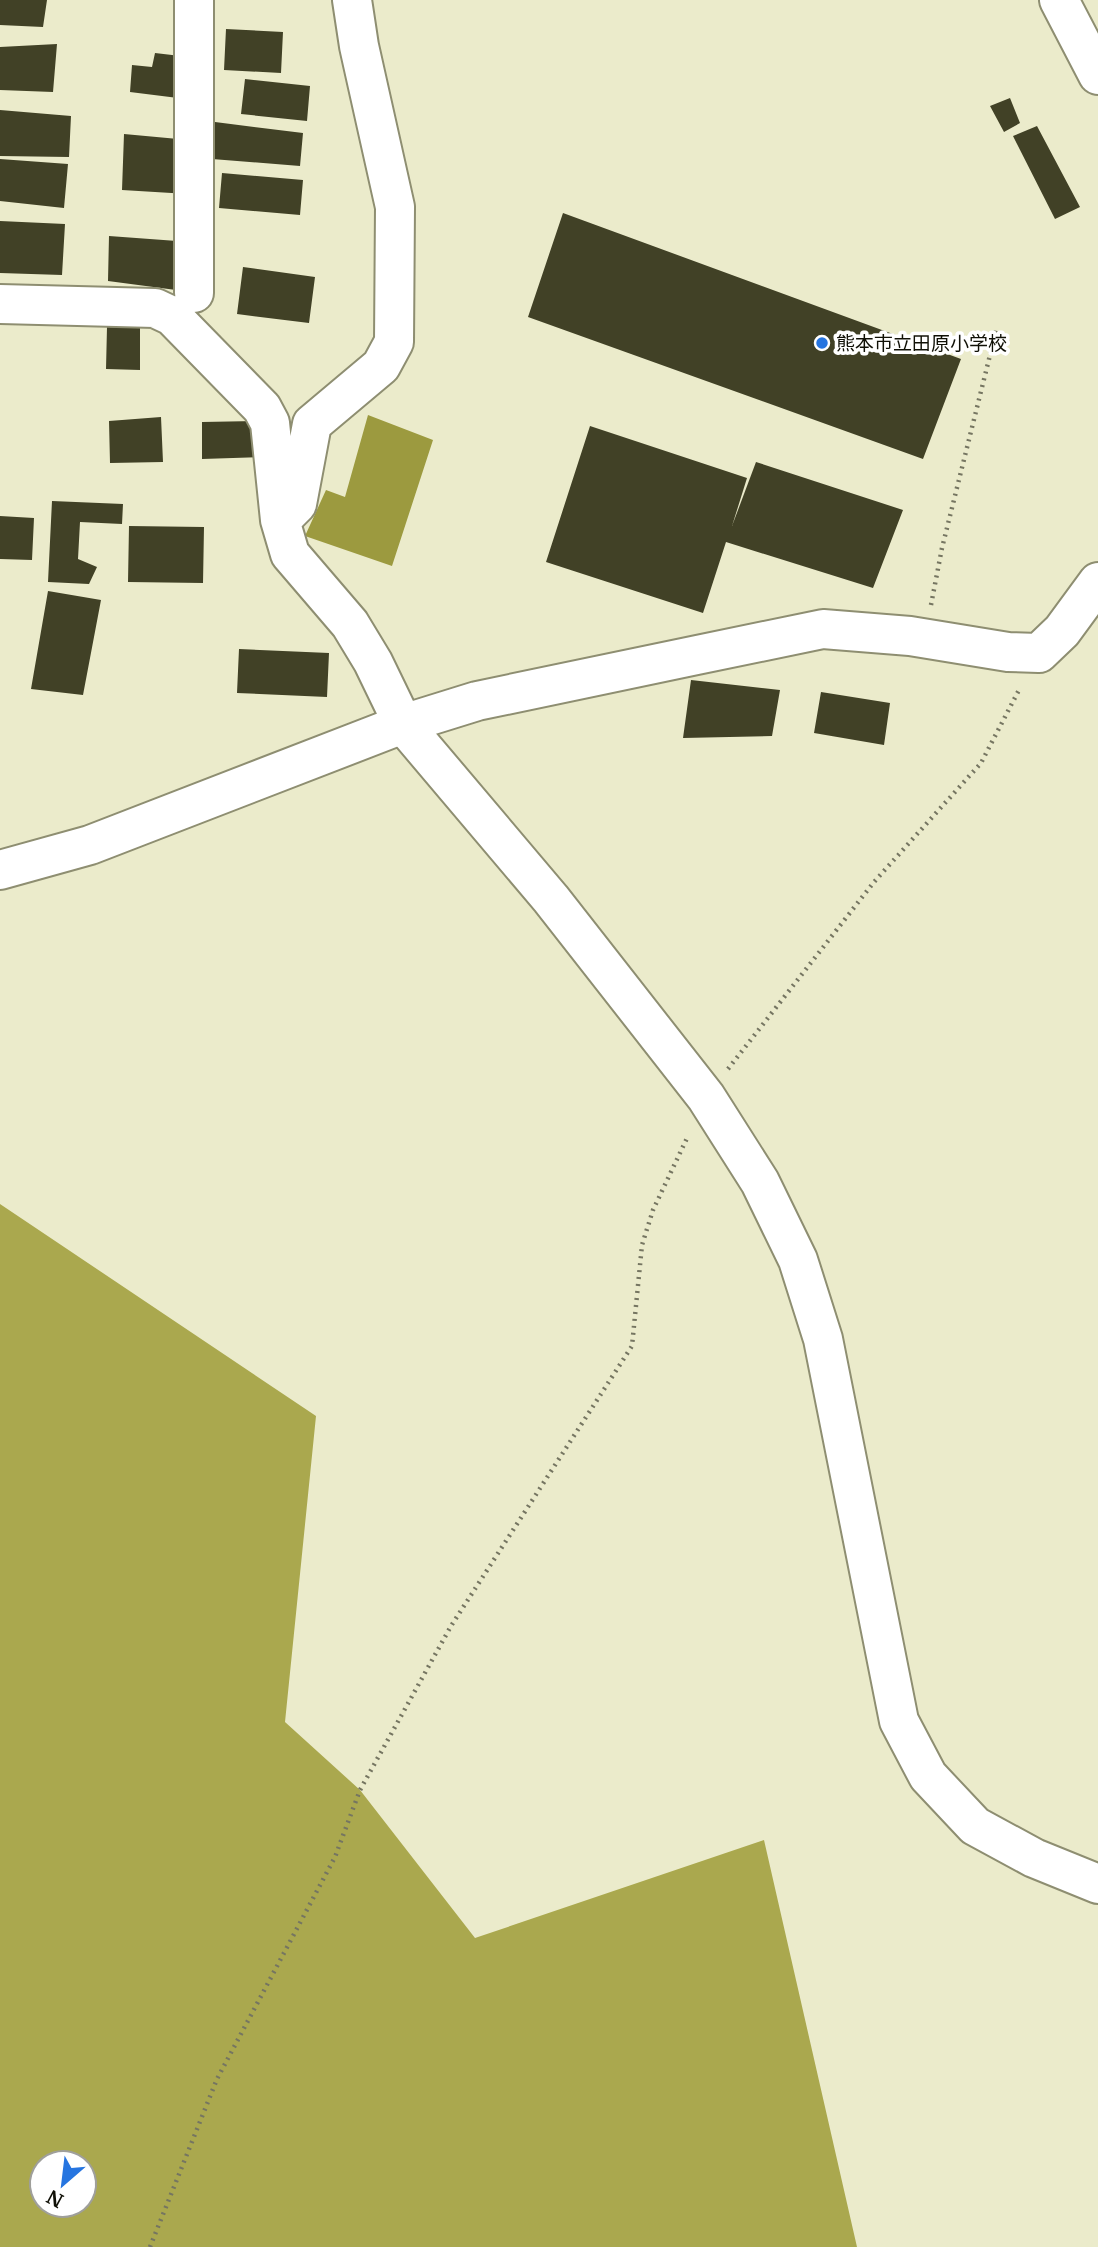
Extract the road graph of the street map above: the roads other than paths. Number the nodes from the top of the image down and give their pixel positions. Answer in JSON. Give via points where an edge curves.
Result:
{"nodes":[{"id":1,"x":194,"y":0,"type":"edge"},
{"id":2,"x":352,"y":0,"type":"edge"},
{"id":3,"x":1059,"y":0,"type":"edge"},
{"id":4,"x":1098,"y":75,"type":"edge"},
{"id":5,"x":194,"y":293,"type":"dead end"},
{"id":6,"x":0,"y":304,"type":"edge"},
{"id":7,"x":280,"y":520,"type":"junction"},
{"id":8,"x":1098,"y":582,"type":"edge"},
{"id":9,"x":403,"y":724,"type":"junction"},
{"id":10,"x":0,"y":870,"type":"edge"},
{"id":11,"x":1098,"y":1884,"type":"edge"}],
"edges":[{"from":1,"to":5,"type":"street"},
{"from":2,"to":7,"type":"street","via":[[395,207],[394,342],[381,366],[313,424],[297,504]]},
{"from":3,"to":4,"type":"street"},
{"from":6,"to":7,"type":"street","via":[[155,308],[172,316],[262,408],[270,423]]},
{"from":7,"to":9,"type":"street","via":[[290,554],[350,624]]},
{"from":8,"to":9,"type":"street","via":[[1062,631],[1039,653],[822,629],[477,701]]},
{"from":9,"to":10,"type":"street","via":[[90,845]]},
{"from":9,"to":11,"type":"street","via":[[551,899],[706,1097],[761,1182],[798,1260],[823,1339],[899,1721],[928,1776],[975,1825],[1034,1858]]}]}
